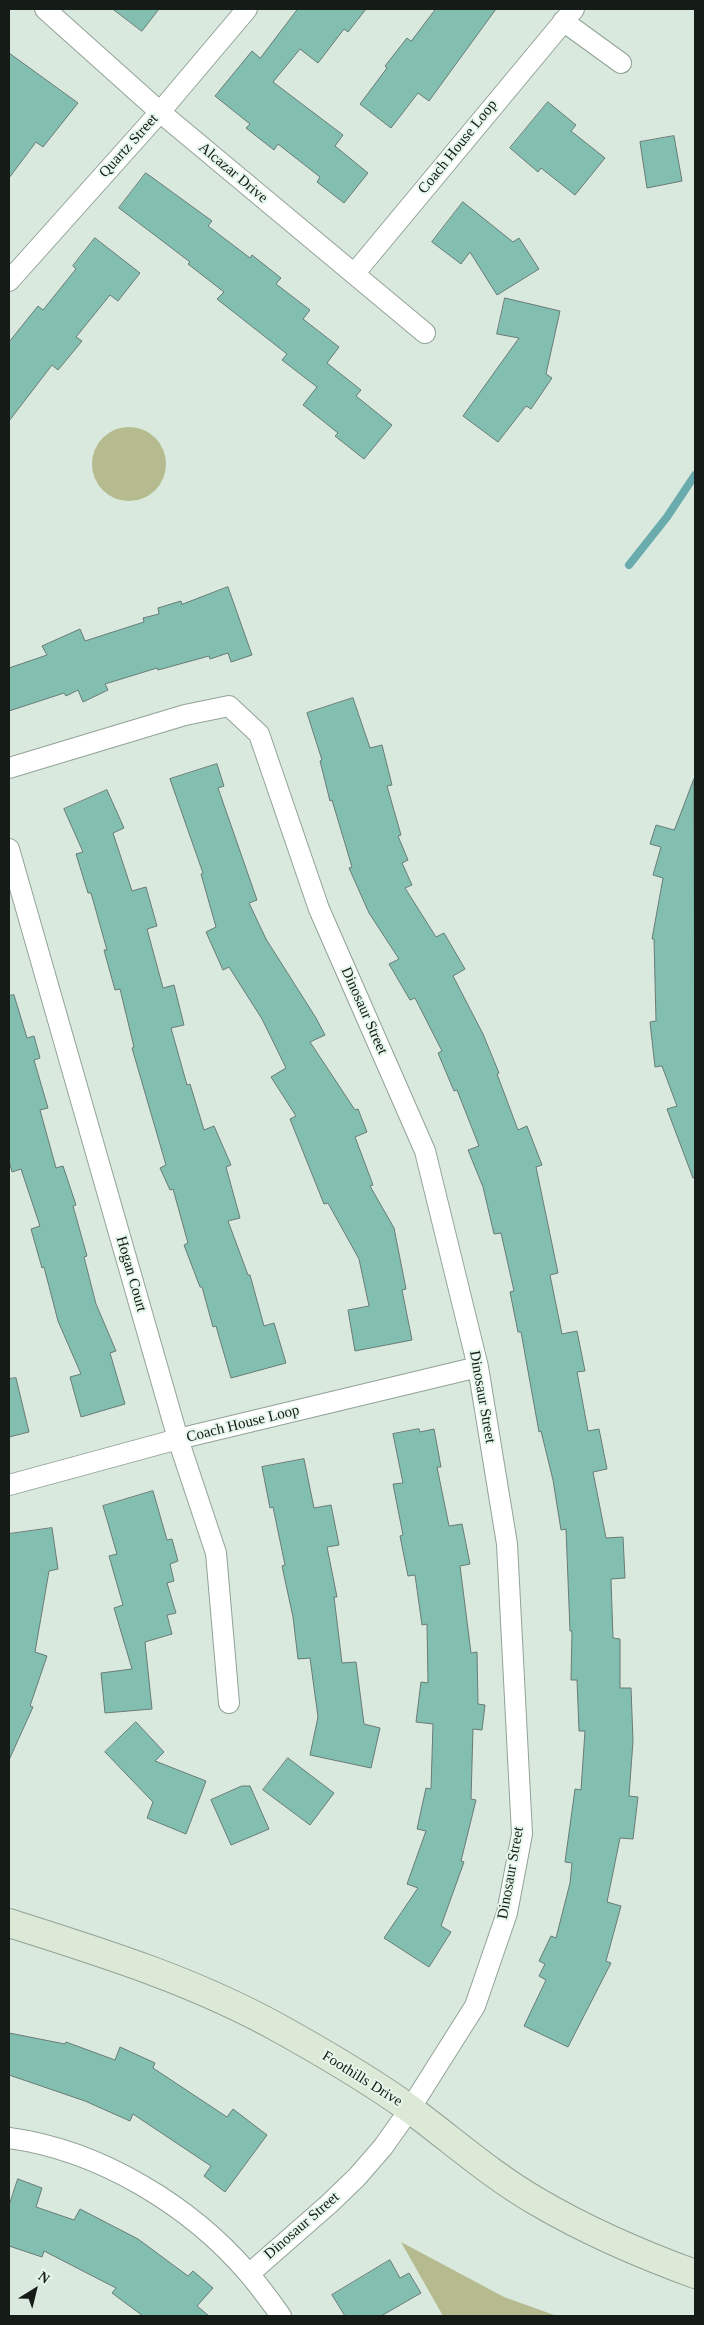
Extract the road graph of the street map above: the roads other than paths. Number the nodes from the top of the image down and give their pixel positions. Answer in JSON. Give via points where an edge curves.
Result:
{"nodes":[{"id":1,"x":45,"y":9,"type":"edge"},
{"id":2,"x":246,"y":9,"type":"edge"},
{"id":3,"x":569,"y":15,"type":"edge"},
{"id":4,"x":621,"y":63,"type":"dead end"},
{"id":5,"x":160,"y":112,"type":"junction"},
{"id":6,"x":354,"y":274,"type":"junction"},
{"id":7,"x":9,"y":281,"type":"edge"},
{"id":8,"x":425,"y":333,"type":"dead end"},
{"id":9,"x":9,"y":768,"type":"edge"},
{"id":10,"x":9,"y":849,"type":"edge"},
{"id":11,"x":478,"y":1367,"type":"junction"},
{"id":12,"x":178,"y":1439,"type":"junction"},
{"id":13,"x":9,"y":1485,"type":"edge"},
{"id":14,"x":229,"y":1703,"type":"dead end"},
{"id":15,"x":9,"y":1923,"type":"edge"},
{"id":16,"x":410,"y":2109,"type":"junction"},
{"id":17,"x":9,"y":2138,"type":"edge"},
{"id":18,"x":249,"y":2274,"type":"junction"},
{"id":19,"x":695,"y":2274,"type":"edge"},
{"id":20,"x":281,"y":2316,"type":"edge"}],
"edges":[{"from":1,"to":5,"type":"street","name":"Alcazar Drive"},
{"from":2,"to":5,"type":"street","name":"Quartz Street"},
{"from":3,"to":4,"type":"street","name":"Coach House Loop"},
{"from":3,"to":6,"type":"street","name":"Coach House Loop"},
{"from":5,"to":6,"type":"street","name":"Alcazar Drive"},
{"from":5,"to":7,"type":"street","name":"Quartz Street"},
{"from":6,"to":8,"type":"street","name":"Alcazar Drive"},
{"from":9,"to":11,"type":"street","name":"Dinosaur Street","via":[[185,714],[229,706],[259,734],[319,909],[425,1151]]},
{"from":10,"to":12,"type":"street","name":"Hogan Court"},
{"from":11,"to":12,"type":"street","name":"Coach House Loop"},
{"from":11,"to":16,"type":"street","name":"Dinosaur Street","via":[[507,1544],[522,1834],[507,1912],[475,2006]]},
{"from":12,"to":13,"type":"street","name":"Coach House Loop"},
{"from":12,"to":14,"type":"street","name":"Hogan Court","via":[[216,1553]]},
{"from":15,"to":16,"type":"street","name":"Foothills Drive","via":[[123,1959],[231,2003],[285,2031]]},
{"from":16,"to":18,"type":"street","name":"Dinosaur Street","via":[[357,2178]]},
{"from":16,"to":19,"type":"street","name":"Foothills Drive","via":[[534,2200],[593,2233]]},
{"from":17,"to":18,"type":"street","via":[[55,2148],[98,2163],[135,2182],[213,2237]]},
{"from":18,"to":20,"type":"street"}]}
